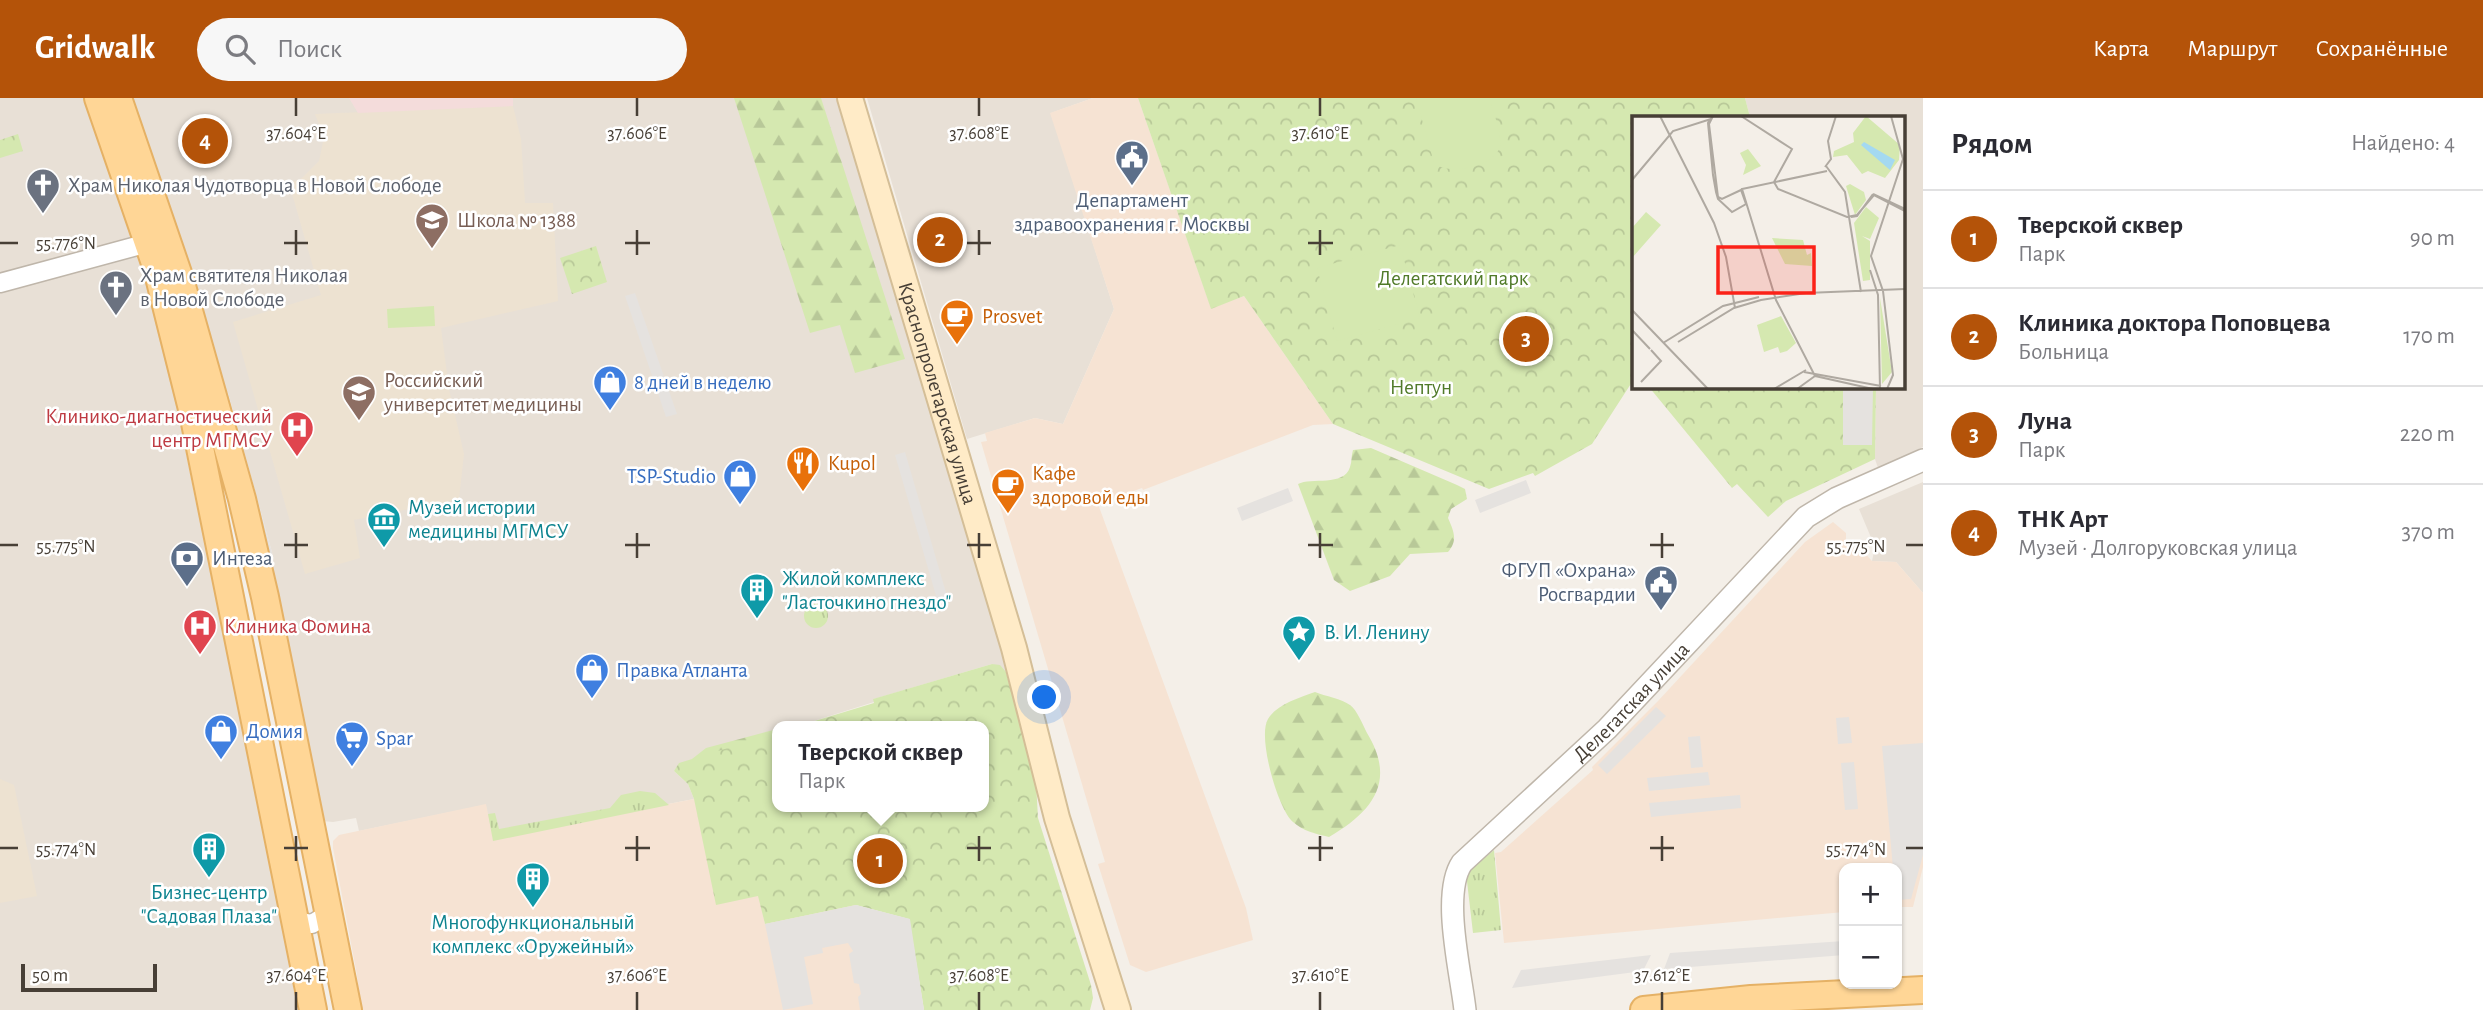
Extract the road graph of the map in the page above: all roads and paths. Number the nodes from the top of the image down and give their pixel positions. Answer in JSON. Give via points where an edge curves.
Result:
{"nodes":[{"id":1,"x":98,"y":98,"type":"edge"},
{"id":2,"x":118,"y":98,"type":"edge"},
{"id":3,"x":850,"y":98,"type":"edge"},
{"id":4,"x":148,"y":243,"type":"junction"},
{"id":5,"x":0,"y":283,"type":"edge"},
{"id":6,"x":1923,"y":460,"type":"edge"},
{"id":7,"x":258,"y":561,"type":"junction"},
{"id":8,"x":226,"y":568,"type":"junction"},
{"id":9,"x":327,"y":904,"type":"junction"},
{"id":10,"x":291,"y":911,"type":"junction"},
{"id":11,"x":1916,"y":989,"type":"edge"},
{"id":12,"x":313,"y":1010,"type":"edge"},
{"id":13,"x":348,"y":1010,"type":"edge"},
{"id":14,"x":1118,"y":1010,"type":"edge"},
{"id":15,"x":1465,"y":1010,"type":"edge"},
{"id":16,"x":1644,"y":1010,"type":"edge"}],
"edges":[{"from":1,"to":4,"type":"main road"},
{"from":2,"to":7,"type":"main road","via":[[180,279]]},
{"from":3,"to":14,"type":"main road","name":"Краснопролетарская улица","via":[[977,517],[1057,818]]},
{"from":4,"to":5,"type":"street"},
{"from":4,"to":8,"type":"main road","via":[[193,413]]},
{"from":6,"to":15,"type":"street","name":"Делегатская улица","via":[[1817,509],[1607,729],[1462,863],[1455,872],[1452,893]]},
{"from":7,"to":8,"type":"street","via":[[249,550],[238,548],[229,555]]},
{"from":7,"to":9,"type":"main road"},
{"from":8,"to":10,"type":"main road"},
{"from":9,"to":10,"type":"street","via":[[323,917],[312,924],[299,922]]},
{"from":9,"to":13,"type":"main road"},
{"from":10,"to":12,"type":"main road"},
{"from":11,"to":16,"type":"main road"}]}
